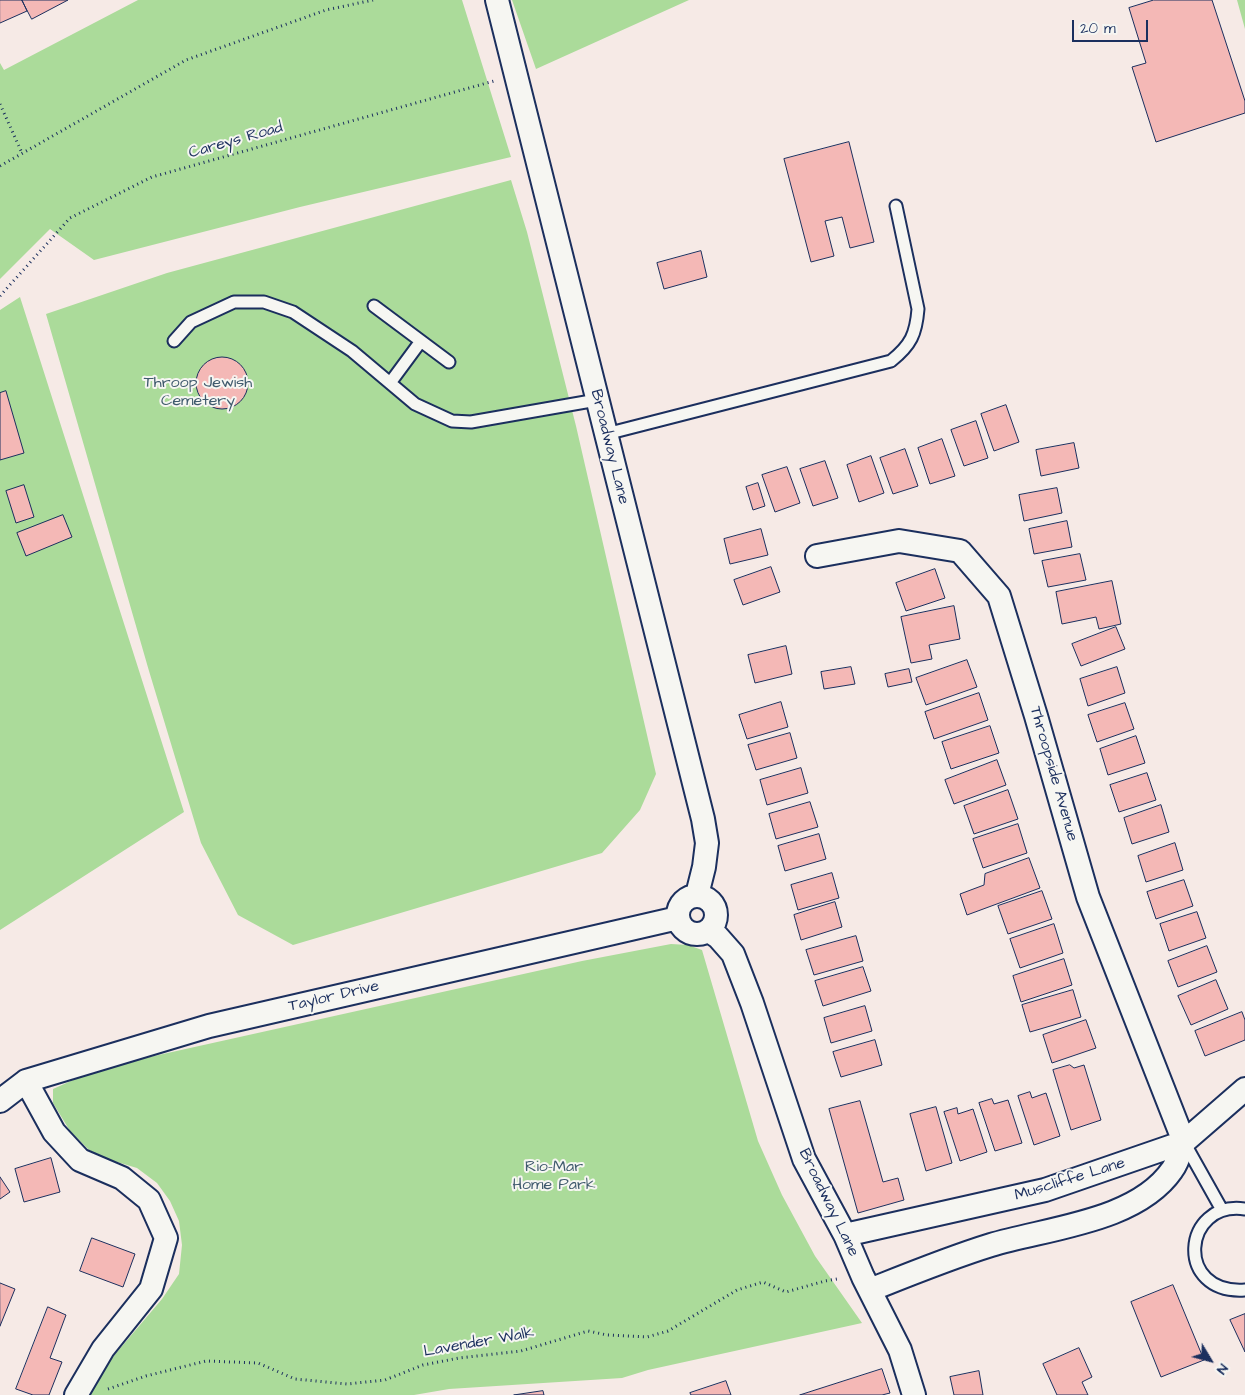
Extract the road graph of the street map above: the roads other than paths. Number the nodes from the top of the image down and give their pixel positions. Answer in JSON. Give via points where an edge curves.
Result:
{"nodes":[{"id":1,"x":497,"y":0,"type":"edge"},
{"id":2,"x":896,"y":206,"type":"dead end"},
{"id":3,"x":374,"y":306,"type":"dead end"},
{"id":4,"x":174,"y":341,"type":"dead end"},
{"id":5,"x":421,"y":341,"type":"junction"},
{"id":6,"x":449,"y":362,"type":"dead end"},
{"id":7,"x":390,"y":383,"type":"junction"},
{"id":8,"x":597,"y":400,"type":"junction"},
{"id":9,"x":606,"y":434,"type":"junction"},
{"id":10,"x":817,"y":556,"type":"dead end"},
{"id":11,"x":697,"y":895,"type":"junction"},
{"id":12,"x":678,"y":918,"type":"junction"},
{"id":13,"x":708,"y":930,"type":"junction"},
{"id":14,"x":26,"y":1081,"type":"junction"},
{"id":15,"x":1245,"y":1089,"type":"edge"},
{"id":16,"x":0,"y":1101,"type":"edge"},
{"id":17,"x":1184,"y":1142,"type":"junction"},
{"id":18,"x":1245,"y":1209,"type":"edge"},
{"id":19,"x":1222,"y":1210,"type":"junction"},
{"id":20,"x":845,"y":1235,"type":"junction"},
{"id":21,"x":866,"y":1284,"type":"junction"},
{"id":22,"x":1245,"y":1290,"type":"edge"},
{"id":23,"x":76,"y":1395,"type":"edge"},
{"id":24,"x":914,"y":1395,"type":"edge"}],
"edges":[{"from":1,"to":8,"type":"street","name":"Broadway Lane"},
{"from":2,"to":9,"type":"lane","via":[[918,309],[914,335],[904,351],[891,361]]},
{"from":3,"to":5,"type":"lane"},
{"from":4,"to":7,"type":"lane","via":[[191,322],[234,302],[264,302],[293,312],[352,351]]},
{"from":5,"to":6,"type":"lane"},
{"from":5,"to":7,"type":"lane"},
{"from":7,"to":8,"type":"lane","via":[[415,404],[452,422],[471,422]]},
{"from":8,"to":9,"type":"street","name":"Broadway Lane"},
{"from":9,"to":11,"type":"street","name":"Broadway Lane","via":[[703,819],[707,844]]},
{"from":10,"to":17,"type":"street","name":"Throopside Avenue","via":[[899,542],[960,551],[999,596],[1088,897]]},
{"from":11,"to":12,"type":"street","via":[[682,902]]},
{"from":11,"to":13,"type":"street","via":[[709,899],[716,909],[716,921]]},
{"from":12,"to":13,"type":"street","via":[[684,930],[690,933]]},
{"from":12,"to":14,"type":"street","name":"Taylor Drive","via":[[210,1026]]},
{"from":13,"to":20,"type":"street","name":"Broadway Lane","via":[[733,954],[804,1160]]},
{"from":14,"to":16,"type":"street","name":"Taylor Drive"},
{"from":14,"to":23,"type":"street","via":[[54,1132],[80,1160],[122,1178],[149,1200],[166,1238],[151,1289],[103,1349]]},
{"from":15,"to":17,"type":"street","name":"Muscliffe Lane"},
{"from":17,"to":19,"type":"lane"},
{"from":17,"to":20,"type":"street","name":"Muscliffe Lane","via":[[1045,1190]]},
{"from":17,"to":21,"type":"street","via":[[1173,1170],[1153,1190],[1131,1205],[1088,1221],[992,1245]]},
{"from":18,"to":19,"type":"lane"},
{"from":19,"to":22,"type":"lane","via":[[1200,1227],[1194,1254],[1198,1268],[1218,1287],[1231,1291]]},
{"from":20,"to":21,"type":"street","name":"Broadway Lane"},
{"from":21,"to":24,"type":"street","name":"Broadway Lane","via":[[900,1350]]}]}
